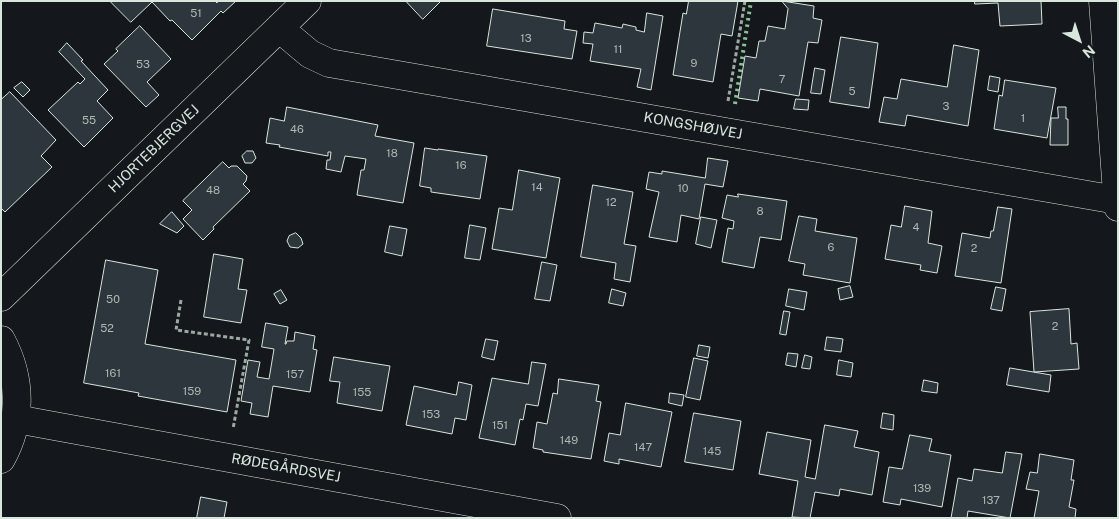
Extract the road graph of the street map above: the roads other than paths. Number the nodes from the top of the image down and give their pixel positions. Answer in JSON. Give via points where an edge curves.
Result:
{"nodes":[{"id":1,"x":307,"y":1,"type":"edge"},
{"id":2,"x":1103,"y":1,"type":"edge"},
{"id":3,"x":279,"y":28,"type":"junction"},
{"id":4,"x":1117,"y":200,"type":"edge"},
{"id":5,"x":1118,"y":207,"type":"edge"},
{"id":6,"x":1,"y":297,"type":"edge"},
{"id":7,"x":1,"y":340,"type":"edge"},
{"id":8,"x":16,"y":419,"type":"junction"},
{"id":9,"x":1,"y":459,"type":"edge"},
{"id":10,"x":557,"y":518,"type":"edge"}],
"edges":[{"from":1,"to":3,"type":"street","name":"HJORTEBJERGVEJ"},
{"from":2,"to":4,"type":"street"},
{"from":3,"to":4,"type":"street","name":"KONGSHØJVEJ","via":[[301,47],[329,63]]},
{"from":3,"to":6,"type":"street","name":"HJORTEBJERGVEJ"},
{"from":4,"to":5,"type":"street"},
{"from":7,"to":8,"type":"street","via":[[16,376]]},
{"from":8,"to":9,"type":"street"},
{"from":8,"to":10,"type":"street","name":"RØDEGÅRDSVEJ"}]}
